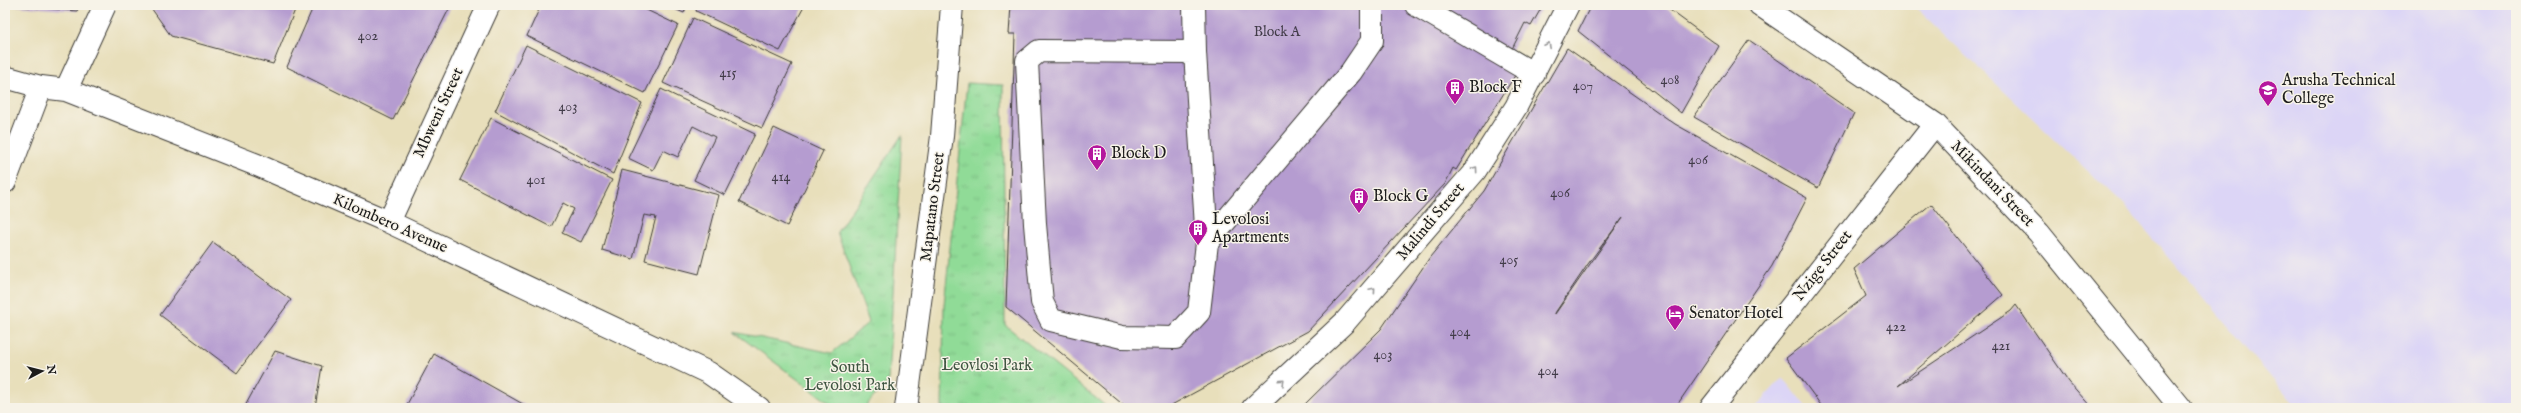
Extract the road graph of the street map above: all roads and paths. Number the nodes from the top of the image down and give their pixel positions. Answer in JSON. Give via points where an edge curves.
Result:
{"nodes":[{"id":1,"x":105,"y":5,"type":"edge"},
{"id":2,"x":489,"y":5,"type":"edge"},
{"id":3,"x":952,"y":5,"type":"edge"},
{"id":4,"x":1194,"y":5,"type":"edge"},
{"id":5,"x":1372,"y":5,"type":"edge"},
{"id":6,"x":1416,"y":5,"type":"edge"},
{"id":7,"x":1568,"y":5,"type":"edge"},
{"id":8,"x":1760,"y":5,"type":"edge"},
{"id":9,"x":1194,"y":52,"type":"junction"},
{"id":10,"x":1534,"y":74,"type":"junction"},
{"id":11,"x":5,"y":77,"type":"edge"},
{"id":12,"x":41,"y":87,"type":"junction"},
{"id":13,"x":66,"y":90,"type":"junction"},
{"id":14,"x":1935,"y":124,"type":"junction"},
{"id":15,"x":5,"y":182,"type":"edge"},
{"id":16,"x":389,"y":222,"type":"junction"},
{"id":17,"x":1208,"y":243,"type":"junction"},
{"id":18,"x":759,"y":408,"type":"edge"},
{"id":19,"x":906,"y":408,"type":"edge"},
{"id":20,"x":1252,"y":408,"type":"edge"},
{"id":21,"x":1711,"y":408,"type":"edge"},
{"id":22,"x":2181,"y":408,"type":"edge"}],
"edges":[{"from":1,"to":13,"type":"street"},
{"from":2,"to":16,"type":"street","name":"Mbweni Street"},
{"from":3,"to":19,"type":"street","name":"Mapatano Street","via":[[942,136]]},
{"from":4,"to":9,"type":"street"},
{"from":5,"to":17,"type":"street","via":[[1372,41],[1351,72]]},
{"from":6,"to":10,"type":"street"},
{"from":10,"to":7,"type":"street","name":"Malindi Street","one_way":true},
{"from":8,"to":14,"type":"street","name":"Mikindani Street"},
{"from":9,"to":17,"type":"street"},
{"from":9,"to":17,"type":"street","via":[[1039,51],[1027,61],[1035,224],[1042,302],[1051,320],[1122,337],[1175,338],[1199,312]]},
{"from":20,"to":10,"type":"street","name":"Malindi Street","one_way":true,"via":[[1345,322],[1422,235],[1475,171]]},
{"from":11,"to":12,"type":"street","name":"Kilombero Avenue"},
{"from":12,"to":13,"type":"street","name":"Kilombero Avenue"},
{"from":12,"to":15,"type":"street"},
{"from":13,"to":16,"type":"street","name":"Kilombero Avenue","via":[[257,165]]},
{"from":14,"to":21,"type":"street","name":"Nzige Street"},
{"from":14,"to":22,"type":"street","name":"Mikindani Street","via":[[2039,233]]},
{"from":16,"to":18,"type":"street","name":"Kilombero Avenue","via":[[709,373]]}]}
